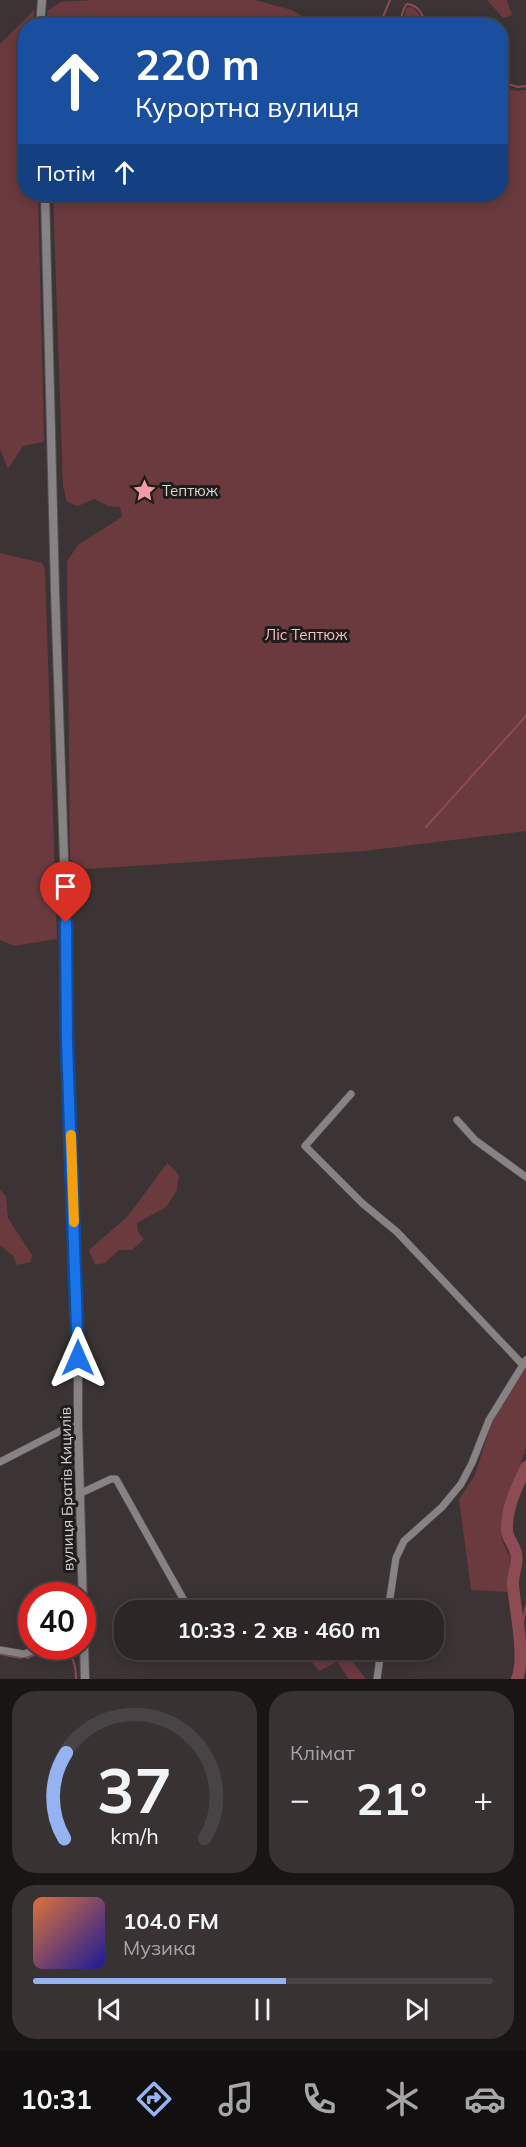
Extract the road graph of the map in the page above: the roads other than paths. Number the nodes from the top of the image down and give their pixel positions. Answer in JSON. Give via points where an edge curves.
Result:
{"nodes":[{"id":1,"x":42,"y":0,"type":"edge"},
{"id":2,"x":41,"y":18,"type":"edge"},
{"id":3,"x":45,"y":201,"type":"edge"},
{"id":4,"x":351,"y":1094,"type":"dead end"},
{"id":5,"x":457,"y":1120,"type":"dead end"},
{"id":6,"x":526,"y":1177,"type":"edge"},
{"id":7,"x":524,"y":1362,"type":"edge"},
{"id":8,"x":78,"y":1425,"type":"junction"},
{"id":9,"x":0,"y":1462,"type":"edge"},
{"id":10,"x":81,"y":1493,"type":"junction"},
{"id":11,"x":82,"y":1582,"type":"edge"},
{"id":12,"x":184,"y":1600,"type":"edge"},
{"id":13,"x":389,"y":1600,"type":"edge"},
{"id":14,"x":0,"y":1650,"type":"edge"},
{"id":15,"x":18,"y":1653,"type":"edge"},
{"id":16,"x":84,"y":1660,"type":"edge"},
{"id":17,"x":380,"y":1660,"type":"edge"},
{"id":18,"x":85,"y":1679,"type":"edge"},
{"id":19,"x":377,"y":1679,"type":"edge"}],
"edges":[{"from":1,"to":2,"type":"street"},
{"from":3,"to":8,"type":"street","name":"вулиця Братів Кицилів"},
{"from":4,"to":7,"type":"street","via":[[305,1146],[397,1232]]},
{"from":5,"to":6,"type":"street","via":[[475,1140]]},
{"from":7,"to":13,"type":"street","via":[[489,1420],[461,1484],[404,1541],[396,1558]]},
{"from":8,"to":9,"type":"street"},
{"from":8,"to":10,"type":"street","name":"вулиця Братів Кицилів"},
{"from":10,"to":11,"type":"street","name":"вулиця Братів Кицилів"},
{"from":10,"to":12,"type":"street","via":[[116,1479]]},
{"from":14,"to":15,"type":"street"},
{"from":16,"to":18,"type":"street","name":"вулиця Братів Кицилів"},
{"from":17,"to":19,"type":"street"}]}
